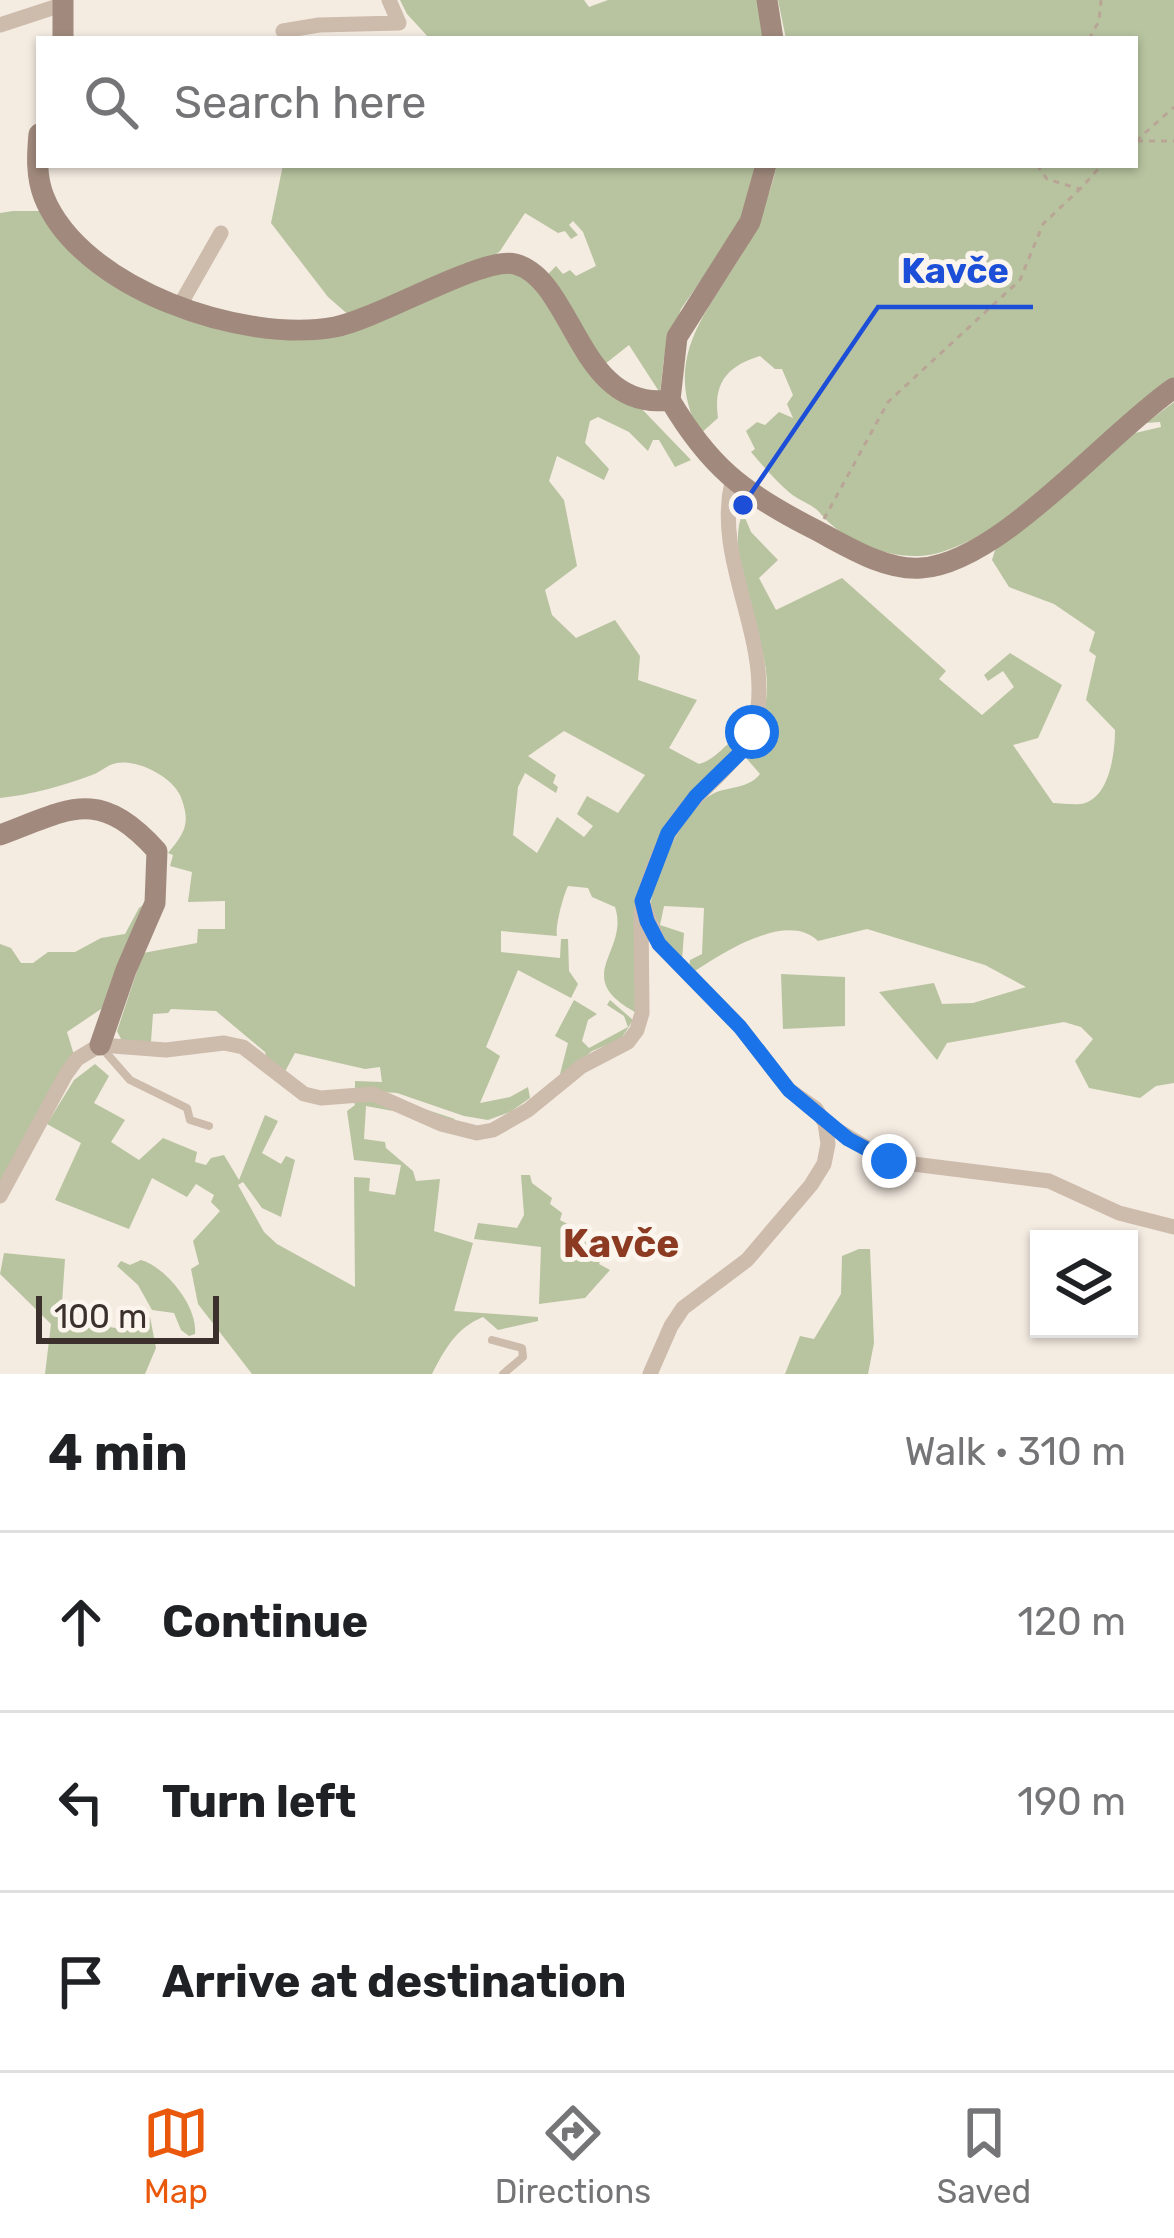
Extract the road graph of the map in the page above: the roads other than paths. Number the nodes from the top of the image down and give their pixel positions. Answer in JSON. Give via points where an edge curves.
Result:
{"nodes":[{"id":1,"x":389,"y":0,"type":"edge"},
{"id":2,"x":766,"y":0,"type":"edge"},
{"id":3,"x":64,"y":2,"type":"edge"},
{"id":4,"x":0,"y":25,"type":"edge"},
{"id":5,"x":283,"y":31,"type":"dead end"},
{"id":6,"x":64,"y":36,"type":"edge"},
{"id":7,"x":772,"y":36,"type":"edge"},
{"id":8,"x":38,"y":168,"type":"edge"},
{"id":9,"x":765,"y":168,"type":"edge"},
{"id":10,"x":221,"y":233,"type":"dead end"},
{"id":11,"x":180,"y":304,"type":"junction"},
{"id":12,"x":1174,"y":388,"type":"edge"},
{"id":13,"x":670,"y":400,"type":"junction"},
{"id":14,"x":732,"y":482,"type":"junction"},
{"id":15,"x":0,"y":835,"type":"edge"},
{"id":16,"x":642,"y":901,"type":"junction"},
{"id":17,"x":100,"y":1045,"type":"junction"},
{"id":18,"x":826,"y":1123,"type":"junction"},
{"id":19,"x":209,"y":1126,"type":"dead end"},
{"id":20,"x":0,"y":1196,"type":"edge"},
{"id":21,"x":1174,"y":1227,"type":"edge"},
{"id":22,"x":492,"y":1340,"type":"dead end"},
{"id":23,"x":503,"y":1374,"type":"edge"},
{"id":24,"x":650,"y":1374,"type":"edge"}],
"edges":[{"from":1,"to":5,"type":"street","via":[[399,22]]},
{"from":2,"to":7,"type":"street"},
{"from":3,"to":4,"type":"street"},
{"from":3,"to":6,"type":"street"},
{"from":8,"to":11,"type":"street","via":[[44,197],[86,256],[110,275]]},
{"from":9,"to":13,"type":"street","via":[[750,222],[677,337]]},
{"from":10,"to":11,"type":"street"},
{"from":11,"to":13,"type":"street","via":[[253,325],[319,329],[515,264],[553,298],[611,381],[640,400]]},
{"from":12,"to":14,"type":"street","via":[[1004,532],[921,568],[865,555]]},
{"from":13,"to":14,"type":"street"},
{"from":14,"to":16,"type":"street","via":[[728,518],[758,656],[758,712],[740,753],[668,833]]},
{"from":15,"to":17,"type":"street","via":[[68,806],[108,812],[157,851],[155,903]]},
{"from":16,"to":17,"type":"street","via":[[637,1030],[494,1130],[441,1124],[373,1094],[304,1094],[243,1047]]},
{"from":16,"to":18,"type":"street","via":[[659,944]]},
{"from":17,"to":19,"type":"lane","via":[[130,1080]]},
{"from":17,"to":20,"type":"street","via":[[66,1074]]},
{"from":18,"to":21,"type":"street","via":[[889,1161],[1048,1181]]},
{"from":18,"to":24,"type":"street","via":[[824,1165],[811,1185],[747,1260],[683,1308]]},
{"from":22,"to":23,"type":"lane","via":[[521,1348],[523,1358]]}]}
